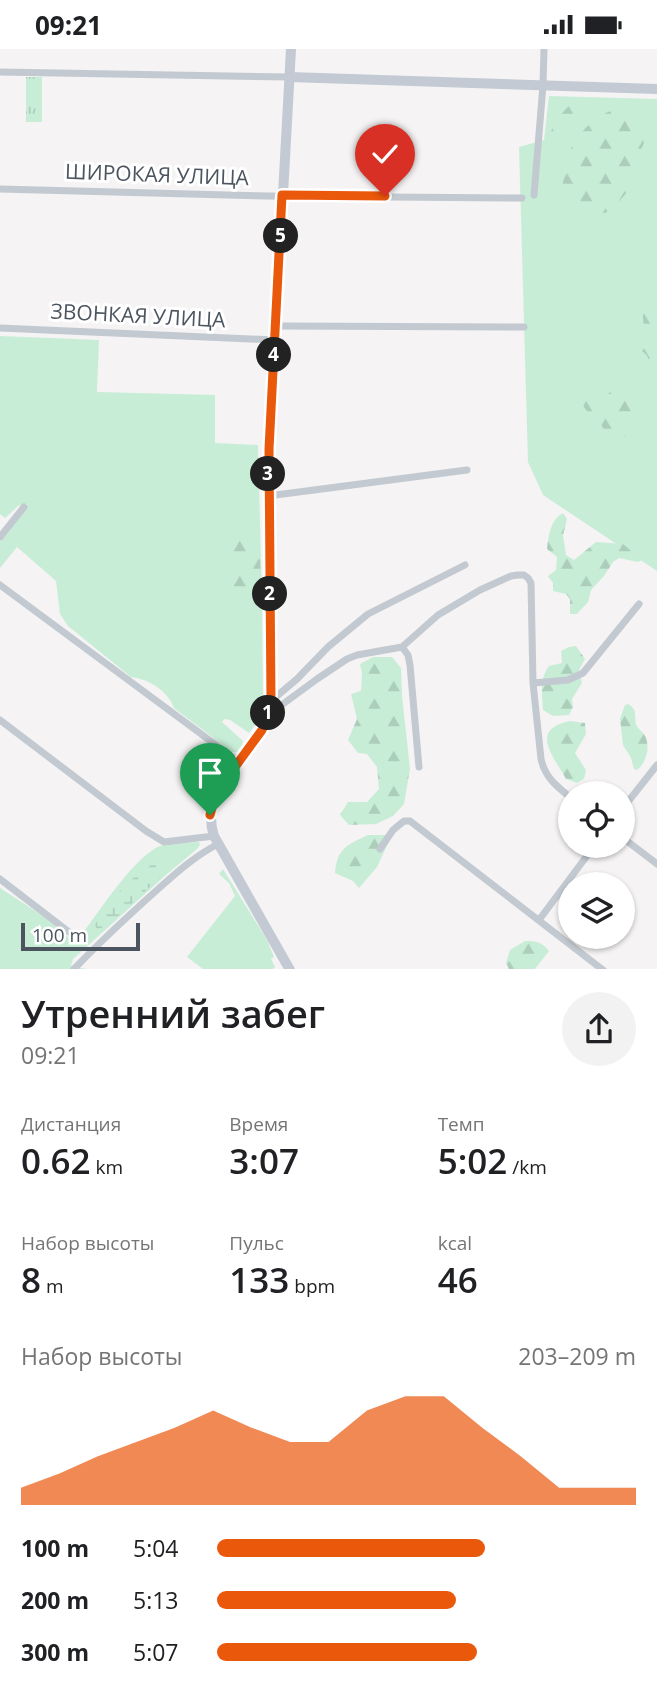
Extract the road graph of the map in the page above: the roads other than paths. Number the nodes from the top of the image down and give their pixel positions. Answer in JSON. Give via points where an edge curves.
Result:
{"nodes":[{"id":1,"x":291,"y":49,"type":"edge"},
{"id":2,"x":544,"y":49,"type":"edge"},
{"id":3,"x":0,"y":72,"type":"edge"},
{"id":4,"x":289,"y":77,"type":"junction"},
{"id":5,"x":543,"y":85,"type":"junction"},
{"id":6,"x":657,"y":89,"type":"edge"},
{"id":7,"x":0,"y":189,"type":"edge"},
{"id":8,"x":282,"y":195,"type":"junction"},
{"id":9,"x":534,"y":195,"type":"dead end"},
{"id":10,"x":522,"y":198,"type":"dead end"},
{"id":11,"x":276,"y":326,"type":"junction"},
{"id":12,"x":524,"y":327,"type":"dead end"},
{"id":13,"x":0,"y":328,"type":"edge"},
{"id":14,"x":275,"y":340,"type":"junction"},
{"id":15,"x":467,"y":470,"type":"dead end"},
{"id":16,"x":268,"y":496,"type":"junction"},
{"id":17,"x":24,"y":507,"type":"dead end"},
{"id":18,"x":0,"y":537,"type":"edge"},
{"id":19,"x":465,"y":565,"type":"dead end"},
{"id":20,"x":0,"y":585,"type":"edge"},
{"id":21,"x":639,"y":604,"type":"dead end"},
{"id":22,"x":402,"y":647,"type":"junction"},
{"id":23,"x":533,"y":683,"type":"junction"},
{"id":24,"x":271,"y":701,"type":"junction"},
{"id":25,"x":267,"y":719,"type":"junction"},
{"id":26,"x":0,"y":720,"type":"edge"},
{"id":27,"x":239,"y":762,"type":"junction"},
{"id":28,"x":657,"y":765,"type":"edge"},
{"id":29,"x":419,"y":767,"type":"dead end"},
{"id":30,"x":558,"y":786,"type":"edge"},
{"id":31,"x":635,"y":793,"type":"edge"},
{"id":32,"x":216,"y":840,"type":"junction"},
{"id":33,"x":635,"y":847,"type":"edge"},
{"id":34,"x":380,"y":849,"type":"dead end"},
{"id":35,"x":585,"y":858,"type":"edge"},
{"id":36,"x":657,"y":864,"type":"edge"},
{"id":37,"x":0,"y":879,"type":"edge"},
{"id":38,"x":539,"y":920,"type":"junction"},
{"id":39,"x":69,"y":932,"type":"dead end"},
{"id":40,"x":74,"y":969,"type":"edge"},
{"id":41,"x":290,"y":969,"type":"edge"},
{"id":42,"x":603,"y":969,"type":"edge"}],
"edges":[{"from":1,"to":4,"type":"street"},
{"from":2,"to":5,"type":"street"},
{"from":3,"to":4,"type":"street"},
{"from":4,"to":5,"type":"street"},
{"from":4,"to":8,"type":"street"},
{"from":5,"to":6,"type":"street"},
{"from":5,"to":9,"type":"street"},
{"from":7,"to":8,"type":"street","name":"ШИРОКАЯ УЛИЦА"},
{"from":8,"to":10,"type":"street","name":"ШИРОКАЯ УЛИЦА"},
{"from":8,"to":11,"type":"street"},
{"from":11,"to":12,"type":"street"},
{"from":11,"to":14,"type":"street"},
{"from":13,"to":14,"type":"street","name":"ЗВОНКАЯ УЛИЦА"},
{"from":14,"to":16,"type":"street"},
{"from":15,"to":16,"type":"street"},
{"from":16,"to":24,"type":"street"},
{"from":17,"to":18,"type":"street"},
{"from":19,"to":24,"type":"street","via":[[368,614]]},
{"from":20,"to":27,"type":"street"},
{"from":21,"to":23,"type":"street","via":[[583,673],[568,680]]},
{"from":22,"to":23,"type":"street","via":[[438,615],[480,590],[518,575],[531,583]]},
{"from":22,"to":25,"type":"street","via":[[347,659]]},
{"from":22,"to":29,"type":"street","via":[[410,666]]},
{"from":23,"to":30,"type":"street","via":[[543,769]]},
{"from":24,"to":25,"type":"street"},
{"from":25,"to":27,"type":"street"},
{"from":26,"to":32,"type":"street","via":[[164,842]]},
{"from":27,"to":32,"type":"street","via":[[212,803]]},
{"from":28,"to":31,"type":"street"},
{"from":32,"to":40,"type":"street"},
{"from":32,"to":41,"type":"street"},
{"from":33,"to":36,"type":"street"},
{"from":34,"to":38,"type":"street","via":[[393,830],[410,821]]},
{"from":35,"to":38,"type":"street"},
{"from":37,"to":39,"type":"street"},
{"from":38,"to":42,"type":"street"}]}
